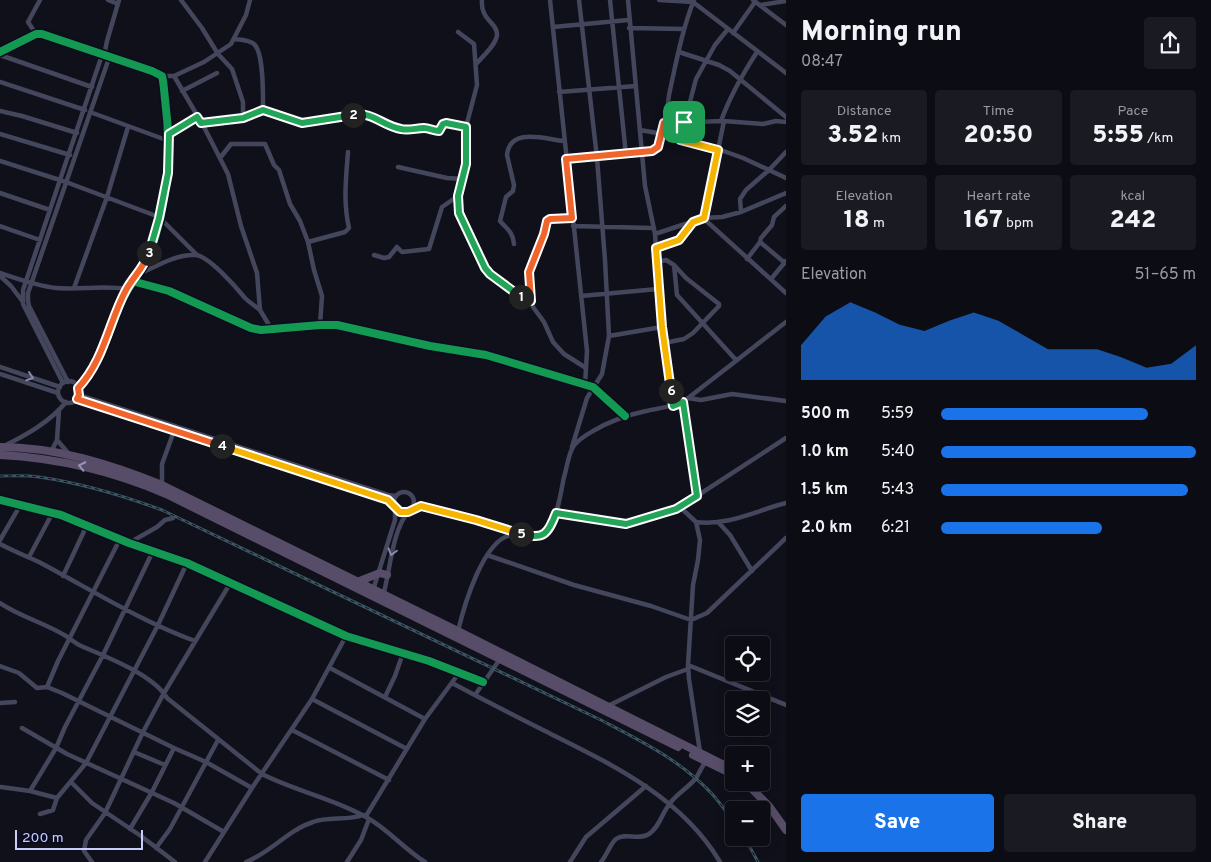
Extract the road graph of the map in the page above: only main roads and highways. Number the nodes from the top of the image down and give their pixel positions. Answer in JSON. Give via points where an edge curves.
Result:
{"nodes":[{"id":1,"x":1,"y":450,"type":"edge"},
{"id":2,"x":387,"y":575,"type":"road end"},
{"id":3,"x":357,"y":582,"type":"junction"},
{"id":4,"x":372,"y":592,"type":"junction"},
{"id":5,"x":382,"y":597,"type":"junction"},
{"id":6,"x":725,"y":765,"type":"edge"},
{"id":7,"x":725,"y":771,"type":"edge"},
{"id":8,"x":754,"y":791,"type":"edge"},
{"id":9,"x":762,"y":791,"type":"edge"},
{"id":10,"x":786,"y":821,"type":"edge"},
{"id":11,"x":786,"y":830,"type":"edge"}],
"edges":[{"from":1,"to":3,"type":"highway","via":[[20,448],[51,452],[127,471],[162,484]]},
{"from":4,"to":1,"type":"highway","one_way":true,"via":[[141,483],[110,473]]},
{"from":2,"to":3,"type":"highway","via":[[377,574]]},
{"from":3,"to":4,"type":"highway"},
{"from":4,"to":5,"type":"highway"},
{"from":5,"to":6,"type":"highway","via":[[458,631]]},
{"from":5,"to":7,"type":"highway"},
{"from":8,"to":11,"type":"highway"},
{"from":9,"to":10,"type":"highway"}]}
